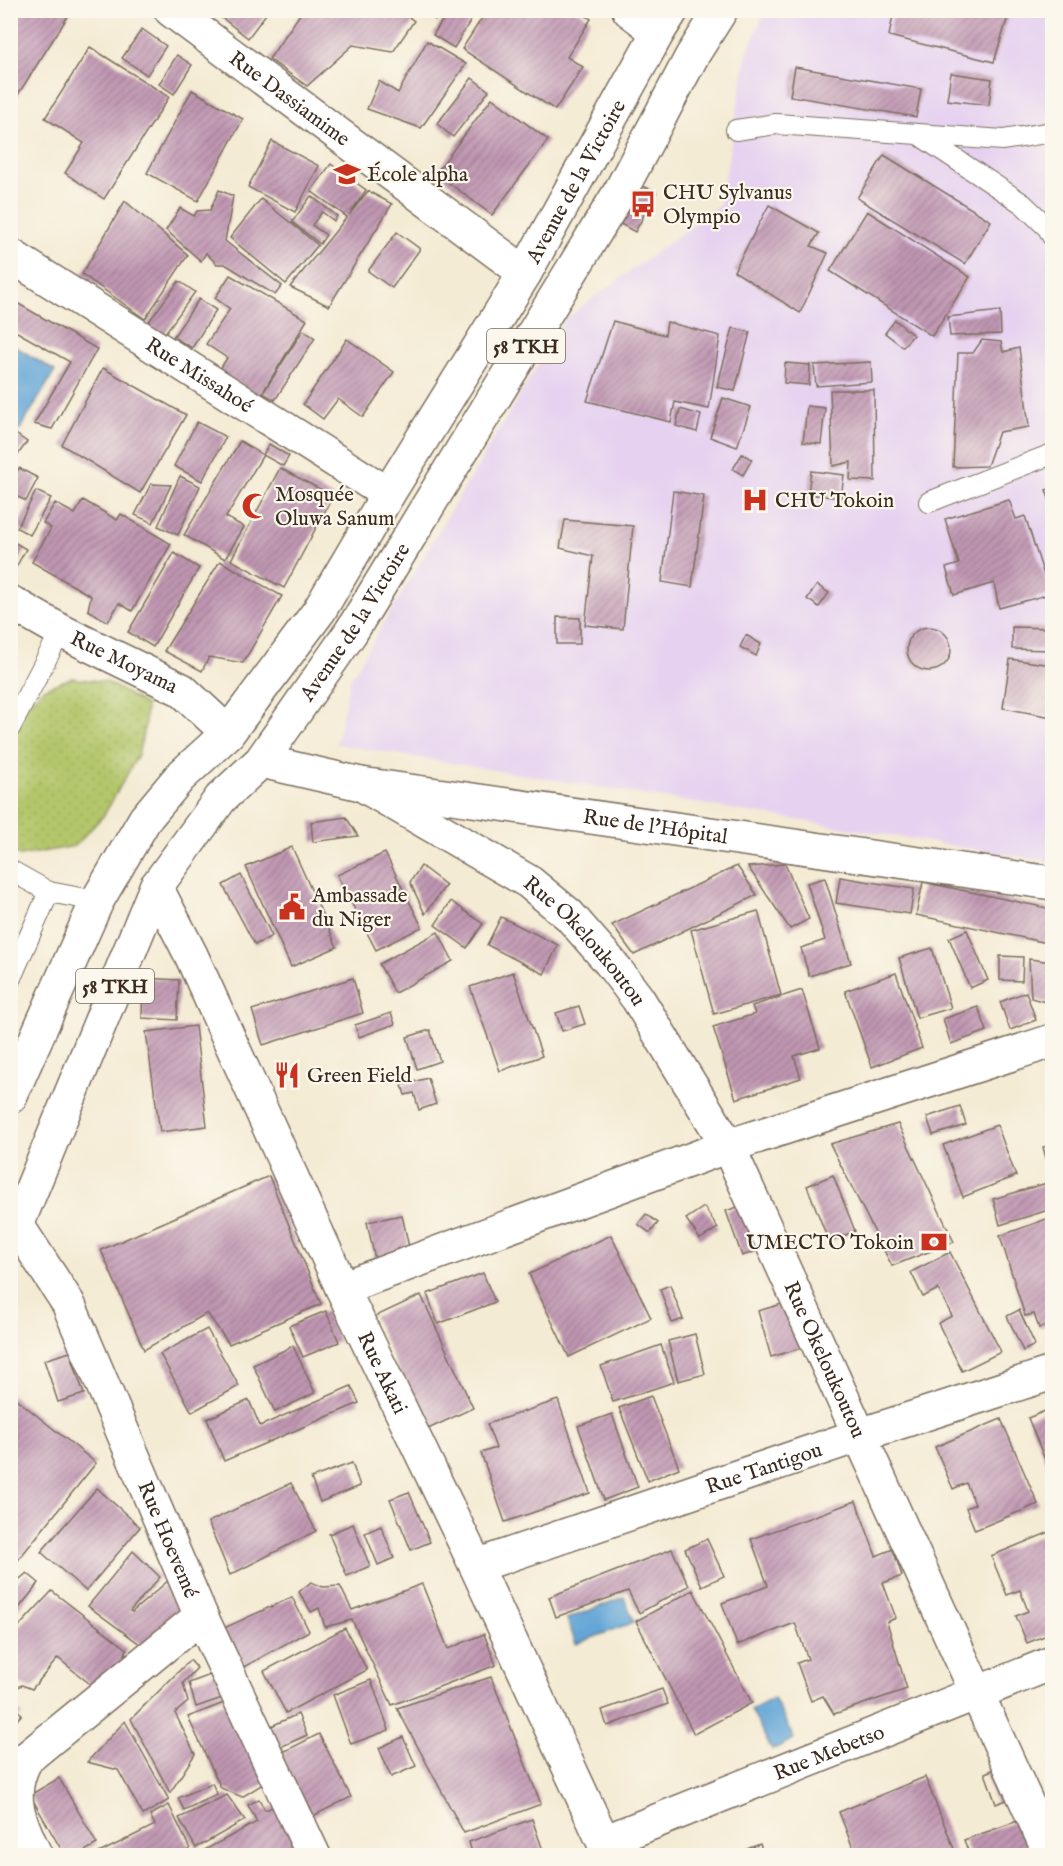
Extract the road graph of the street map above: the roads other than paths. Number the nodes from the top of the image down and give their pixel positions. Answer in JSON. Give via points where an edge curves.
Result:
{"nodes":[{"id":1,"x":171,"y":10,"type":"edge"},
{"id":2,"x":629,"y":10,"type":"edge"},
{"id":3,"x":721,"y":10,"type":"edge"},
{"id":4,"x":665,"y":21,"type":"edge"},
{"id":5,"x":692,"y":56,"type":"junction"},
{"id":6,"x":736,"y":130,"type":"dead end"},
{"id":7,"x":1053,"y":132,"type":"edge"},
{"id":8,"x":916,"y":133,"type":"junction"},
{"id":9,"x":1051,"y":230,"type":"edge"},
{"id":10,"x":10,"y":255,"type":"edge"},
{"id":11,"x":525,"y":273,"type":"junction"},
{"id":12,"x":1053,"y":454,"type":"edge"},
{"id":13,"x":388,"y":494,"type":"junction"},
{"id":14,"x":929,"y":502,"type":"dead end"},
{"id":15,"x":10,"y":602,"type":"edge"},
{"id":16,"x":61,"y":631,"type":"junction"},
{"id":17,"x":10,"y":728,"type":"edge"},
{"id":18,"x":228,"y":733,"type":"junction"},
{"id":19,"x":261,"y":761,"type":"junction"},
{"id":20,"x":361,"y":784,"type":"junction"},
{"id":21,"x":10,"y":870,"type":"edge"},
{"id":22,"x":1053,"y":883,"type":"edge"},
{"id":23,"x":156,"y":887,"type":"junction"},
{"id":24,"x":49,"y":892,"type":"junction"},
{"id":25,"x":97,"y":901,"type":"junction"},
{"id":26,"x":10,"y":980,"type":"edge"},
{"id":27,"x":1053,"y":1041,"type":"edge"},
{"id":28,"x":10,"y":1097,"type":"edge"},
{"id":29,"x":728,"y":1146,"type":"junction"},
{"id":30,"x":14,"y":1231,"type":"edge"},
{"id":31,"x":342,"y":1288,"type":"junction"},
{"id":32,"x":1053,"y":1372,"type":"edge"},
{"id":33,"x":860,"y":1435,"type":"junction"},
{"id":34,"x":476,"y":1566,"type":"junction"},
{"id":35,"x":201,"y":1616,"type":"junction"},
{"id":36,"x":1053,"y":1663,"type":"edge"},
{"id":37,"x":977,"y":1692,"type":"junction"},
{"id":38,"x":607,"y":1849,"type":"edge"},
{"id":39,"x":36,"y":1856,"type":"edge"},
{"id":40,"x":314,"y":1856,"type":"edge"},
{"id":41,"x":1051,"y":1856,"type":"edge"}],
"edges":[{"from":1,"to":11,"type":"main road","name":"Rue Dassiamime"},
{"from":2,"to":4,"type":"main road"},
{"from":3,"to":5,"type":"main road","name":"Avenue de la Victoire","number":"58 TKH"},
{"from":4,"to":5,"type":"main road"},
{"from":4,"to":11,"type":"main road","name":"Avenue de la Victoire","number":"58 TKH"},
{"from":5,"to":19,"type":"main road","name":"Avenue de la Victoire","number":"58 TKH","via":[[585,250],[351,632]]},
{"from":6,"to":8,"type":"lane","via":[[776,124]]},
{"from":7,"to":8,"type":"lane","via":[[1003,140]]},
{"from":8,"to":9,"type":"lane","via":[[1023,204]]},
{"from":10,"to":13,"type":"main road","name":"Rue Missahoé"},
{"from":11,"to":13,"type":"main road","name":"Avenue de la Victoire","number":"58 TKH"},
{"from":12,"to":14,"type":"lane"},
{"from":13,"to":18,"type":"main road","name":"Avenue de la Victoire","number":"58 TKH","via":[[319,611]]},
{"from":15,"to":16,"type":"main road","name":"Rue Moyama"},
{"from":16,"to":17,"type":"lane"},
{"from":16,"to":18,"type":"main road","name":"Rue Moyama","via":[[182,690]]},
{"from":18,"to":19,"type":"main road","name":"Rue Moyama"},
{"from":18,"to":25,"type":"main road","name":"Avenue de la Victoire","number":"58 TKH","via":[[180,777],[145,819]]},
{"from":19,"to":20,"type":"main road","name":"Rue de l'Hôpital"},
{"from":19,"to":23,"type":"main road","name":"Avenue de la Victoire","number":"58 TKH","via":[[221,798]]},
{"from":20,"to":22,"type":"main road","name":"Rue de l'Hôpital"},
{"from":20,"to":29,"type":"main road","name":"Rue Okeloukoutou","via":[[529,882],[569,915],[638,999]]},
{"from":21,"to":24,"type":"lane"},
{"from":23,"to":30,"type":"main road","name":"Avenue de la Victoire","number":"58 TKH"},
{"from":23,"to":31,"type":"main road","name":"Rue Akati","via":[[191,955]]},
{"from":24,"to":25,"type":"lane"},
{"from":24,"to":26,"type":"lane"},
{"from":25,"to":28,"type":"main road","number":"58 TKH"},
{"from":27,"to":29,"type":"main road"},
{"from":29,"to":31,"type":"main road"},
{"from":29,"to":33,"type":"main road","name":"Rue Okeloukoutou"},
{"from":30,"to":35,"type":"main road","name":"Rue Hoevemé","via":[[68,1303]]},
{"from":31,"to":34,"type":"main road","name":"Rue Akati"},
{"from":32,"to":33,"type":"main road","name":"Rue Tantigou"},
{"from":33,"to":34,"type":"main road","name":"Rue Tantigou"},
{"from":33,"to":37,"type":"main road","name":"Rue Okeloukoutou"},
{"from":34,"to":38,"type":"main road","name":"Rue Akati"},
{"from":35,"to":39,"type":"main road","via":[[27,1758],[19,1771],[16,1809]]},
{"from":35,"to":40,"type":"main road","name":"Rue Hoevemé"},
{"from":36,"to":37,"type":"main road","name":"Rue Mebetso"},
{"from":37,"to":38,"type":"main road","name":"Rue Mebetso"},
{"from":37,"to":41,"type":"main road","name":"Rue Okeloukoutou"}]}
